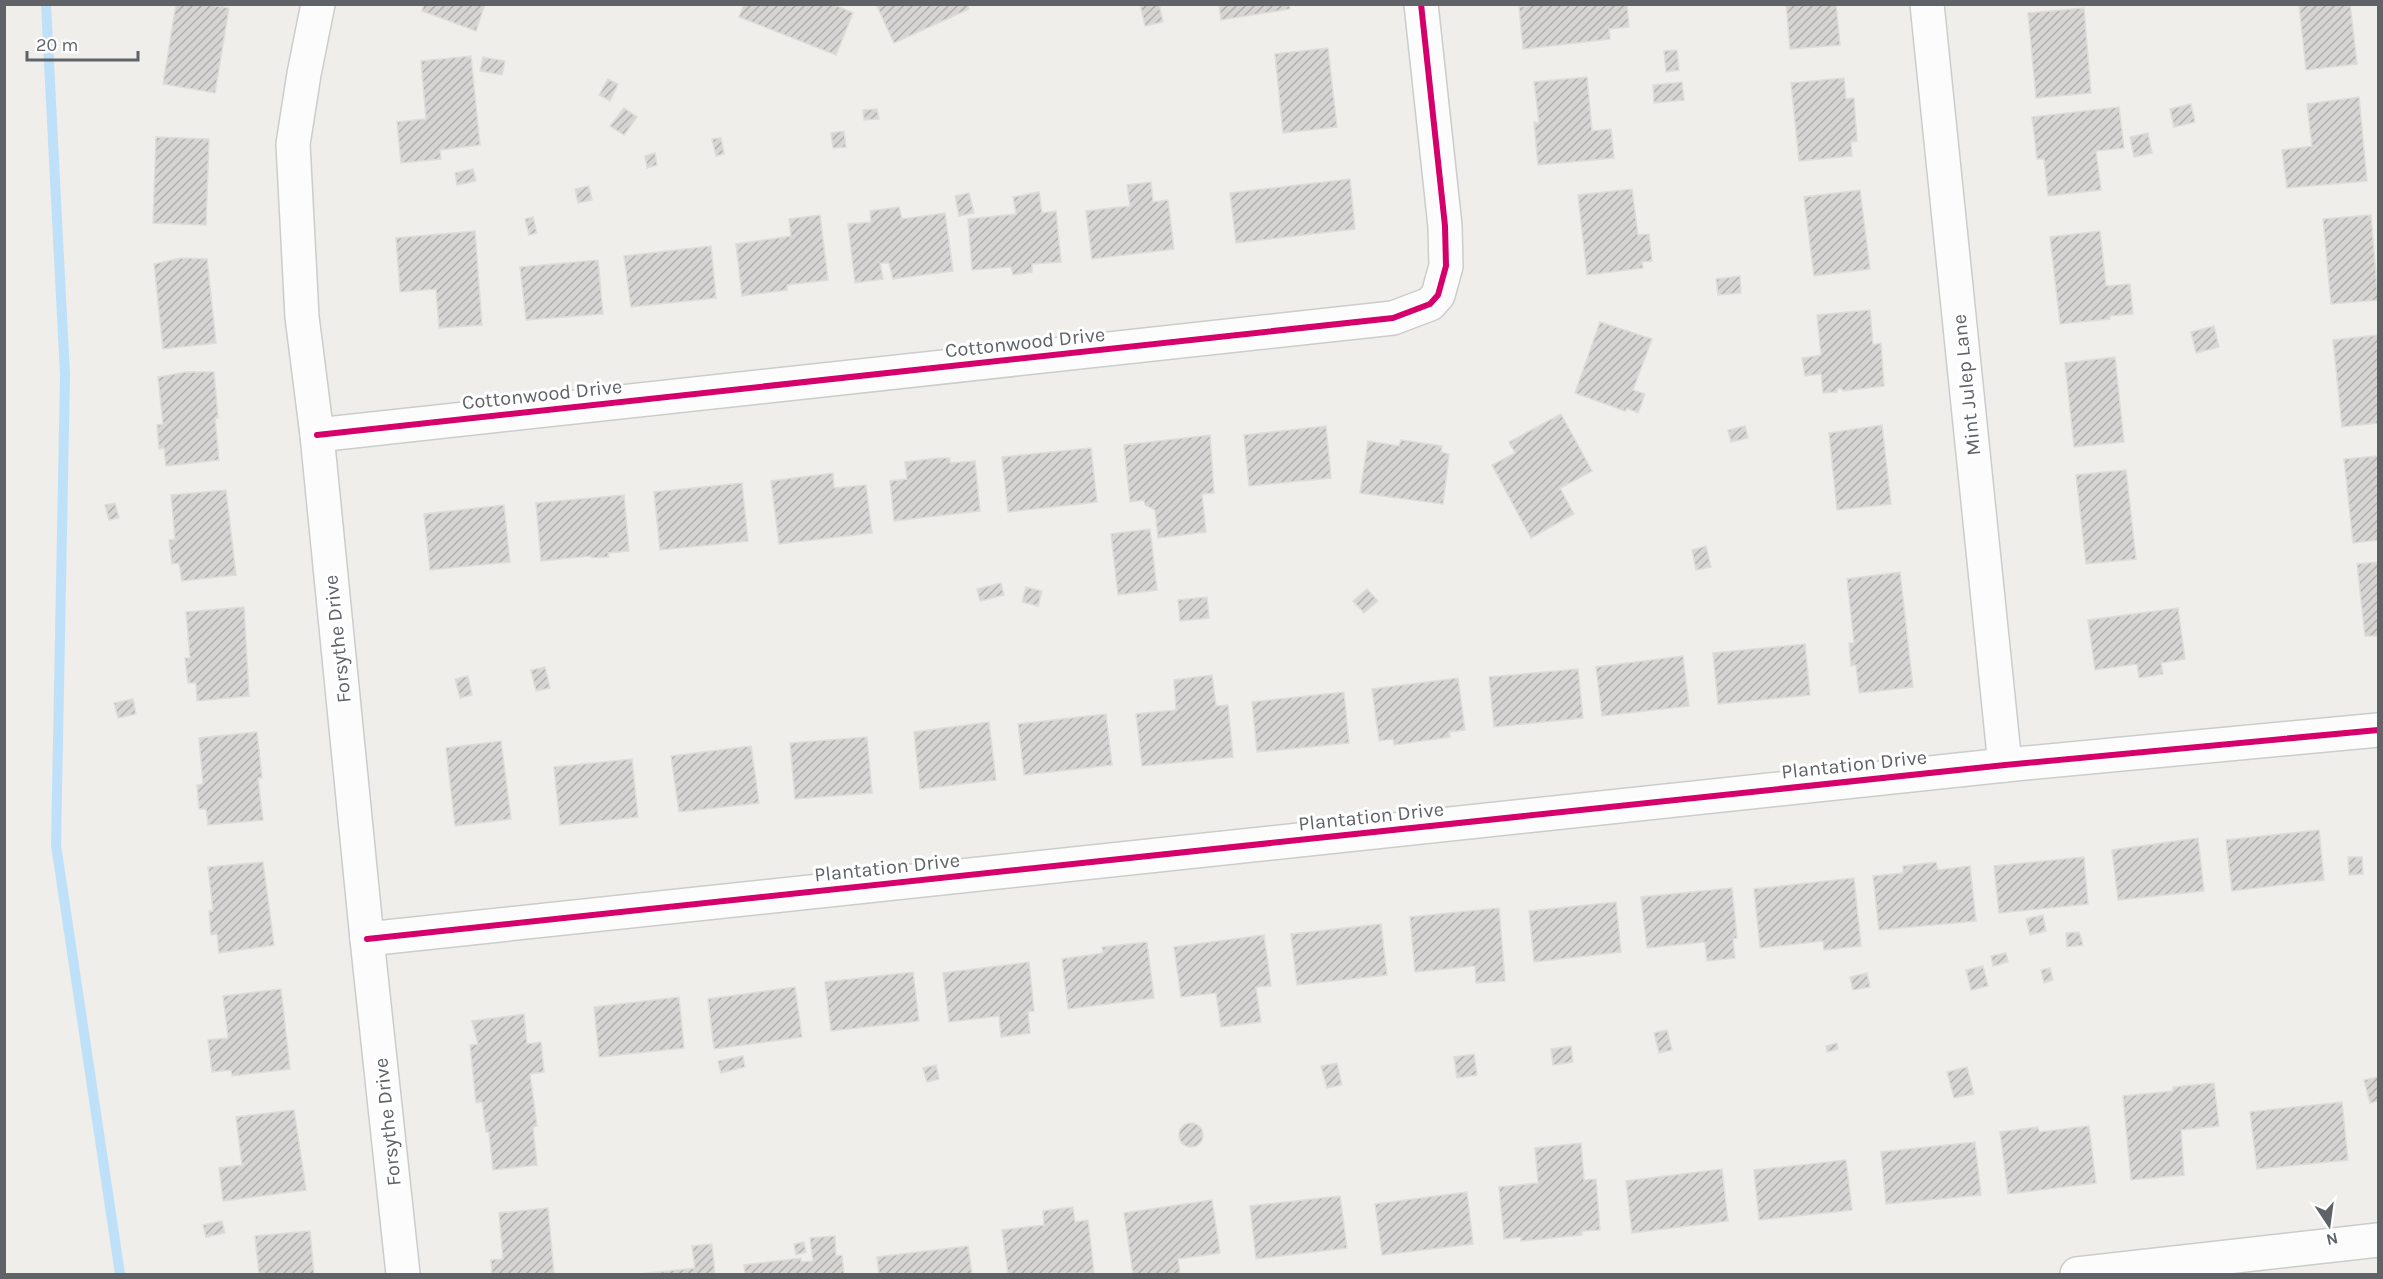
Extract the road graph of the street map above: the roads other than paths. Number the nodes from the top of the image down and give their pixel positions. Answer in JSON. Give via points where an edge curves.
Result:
{"nodes":[{"id":1,"x":318,"y":4,"type":"edge"},
{"id":2,"x":1421,"y":4,"type":"edge"},
{"id":3,"x":1927,"y":4,"type":"edge"},
{"id":4,"x":317,"y":435,"type":"junction"},
{"id":5,"x":2379,"y":730,"type":"edge"},
{"id":6,"x":2005,"y":765,"type":"junction"},
{"id":7,"x":367,"y":939,"type":"junction"},
{"id":8,"x":2379,"y":1240,"type":"edge"},
{"id":9,"x":403,"y":1275,"type":"edge"},
{"id":10,"x":2077,"y":1275,"type":"edge"}],
"edges":[{"from":1,"to":4,"type":"street","name":"Forsythe Drive","via":[[293,144],[302,317]]},
{"from":2,"to":4,"type":"street","name":"Cottonwood Drive","via":[[1446,266],[1438,295],[1417,311],[1381,320]]},
{"from":3,"to":6,"type":"street","name":"Mint Julep Lane"},
{"from":4,"to":7,"type":"street","name":"Forsythe Drive"},
{"from":5,"to":6,"type":"street","name":"Plantation Drive"},
{"from":6,"to":7,"type":"street","name":"Plantation Drive"},
{"from":7,"to":9,"type":"street","name":"Forsythe Drive"},
{"from":8,"to":10,"type":"street"}]}
